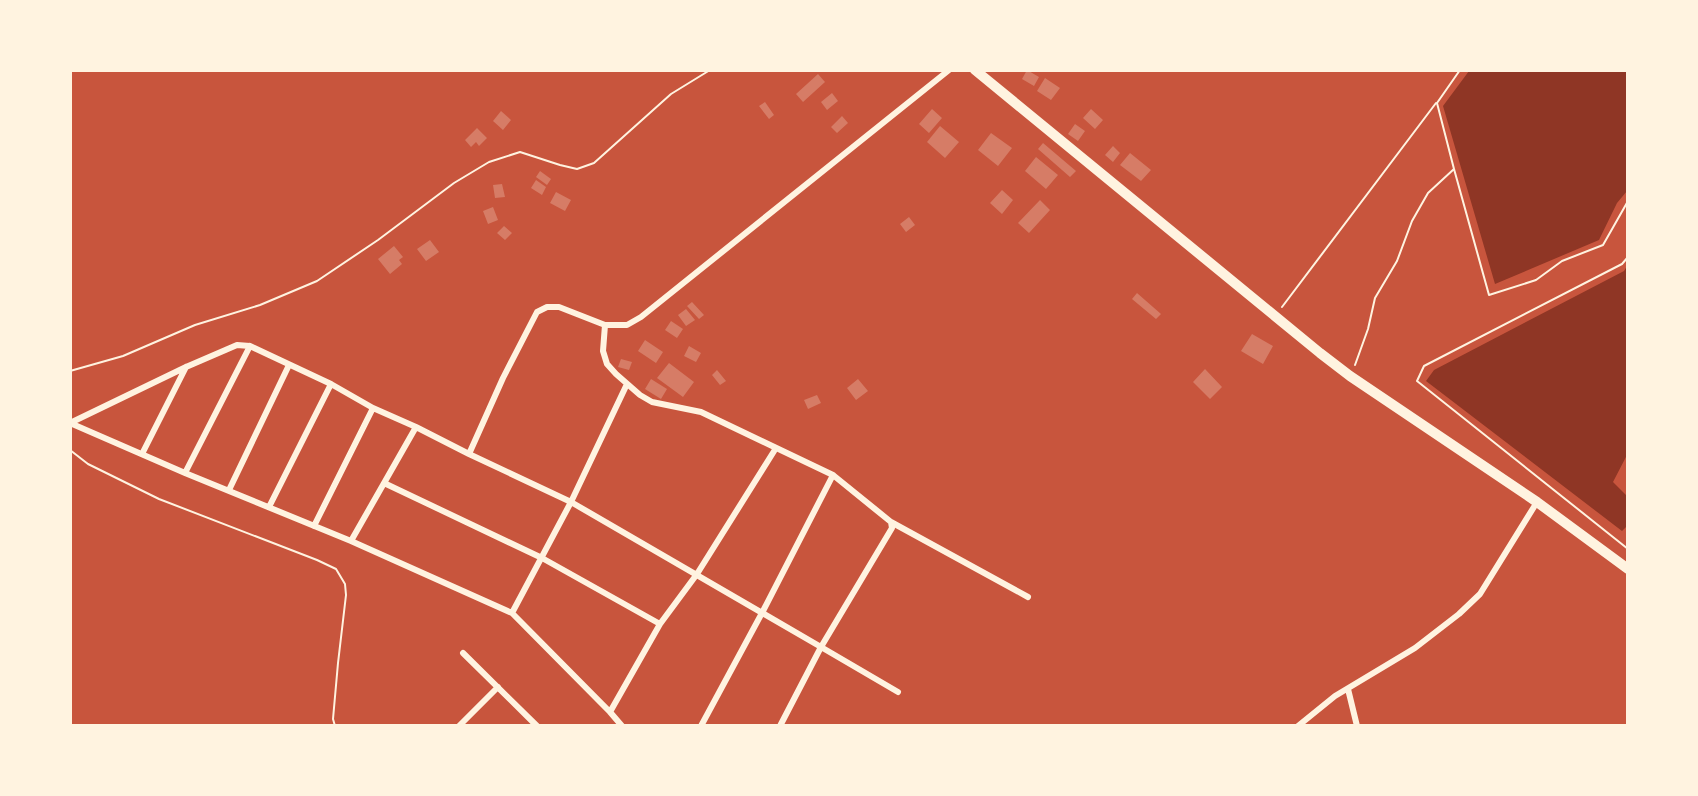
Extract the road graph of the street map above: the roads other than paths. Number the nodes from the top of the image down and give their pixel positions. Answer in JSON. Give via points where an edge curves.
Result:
{"nodes":[{"id":1,"x":949,"y":70,"type":"edge"},
{"id":2,"x":975,"y":70,"type":"edge"},
{"id":3,"x":605,"y":325,"type":"junction"},
{"id":4,"x":250,"y":346,"type":"junction"},
{"id":5,"x":289,"y":364,"type":"junction"},
{"id":6,"x":186,"y":367,"type":"junction"},
{"id":7,"x":331,"y":384,"type":"junction"},
{"id":8,"x":627,"y":384,"type":"junction"},
{"id":9,"x":373,"y":408,"type":"junction"},
{"id":10,"x":70,"y":423,"type":"edge"},
{"id":11,"x":416,"y":427,"type":"junction"},
{"id":12,"x":776,"y":448,"type":"junction"},
{"id":13,"x":142,"y":454,"type":"junction"},
{"id":14,"x":469,"y":454,"type":"junction"},
{"id":15,"x":185,"y":473,"type":"junction"},
{"id":16,"x":833,"y":475,"type":"junction"},
{"id":17,"x":384,"y":483,"type":"junction"},
{"id":18,"x":229,"y":490,"type":"junction"},
{"id":19,"x":571,"y":502,"type":"junction"},
{"id":20,"x":1538,"y":502,"type":"junction"},
{"id":21,"x":269,"y":507,"type":"junction"},
{"id":22,"x":891,"y":522,"type":"junction"},
{"id":23,"x":314,"y":526,"type":"junction"},
{"id":24,"x":351,"y":540,"type":"junction"},
{"id":25,"x":542,"y":558,"type":"junction"},
{"id":26,"x":1628,"y":568,"type":"edge"},
{"id":27,"x":697,"y":574,"type":"junction"},
{"id":28,"x":1028,"y":597,"type":"dead end"},
{"id":29,"x":512,"y":613,"type":"junction"},
{"id":30,"x":762,"y":613,"type":"junction"},
{"id":31,"x":660,"y":624,"type":"junction"},
{"id":32,"x":821,"y":647,"type":"junction"},
{"id":33,"x":463,"y":653,"type":"dead end"},
{"id":34,"x":498,"y":687,"type":"junction"},
{"id":35,"x":1348,"y":688,"type":"junction"},
{"id":36,"x":898,"y":692,"type":"dead end"},
{"id":37,"x":610,"y":712,"type":"junction"},
{"id":38,"x":459,"y":726,"type":"edge"},
{"id":39,"x":537,"y":726,"type":"edge"},
{"id":40,"x":622,"y":726,"type":"edge"},
{"id":41,"x":701,"y":726,"type":"edge"},
{"id":42,"x":780,"y":726,"type":"edge"},
{"id":43,"x":1298,"y":726,"type":"edge"},
{"id":44,"x":1357,"y":726,"type":"edge"}],
"edges":[{"from":1,"to":3,"type":"street","via":[[640,317],[627,325]]},
{"from":2,"to":20,"type":"main road","via":[[1320,353]]},
{"from":3,"to":8,"type":"street","via":[[603,351],[607,364]]},
{"from":3,"to":14,"type":"street","via":[[559,307],[537,312]]},
{"from":4,"to":5,"type":"street"},
{"from":4,"to":6,"type":"street","via":[[237,345]]},
{"from":4,"to":15,"type":"street"},
{"from":5,"to":7,"type":"street"},
{"from":5,"to":18,"type":"street"},
{"from":6,"to":10,"type":"street"},
{"from":6,"to":13,"type":"street"},
{"from":7,"to":9,"type":"street"},
{"from":7,"to":21,"type":"street"},
{"from":8,"to":12,"type":"street","via":[[652,402],[701,412]]},
{"from":8,"to":19,"type":"street"},
{"from":9,"to":11,"type":"street"},
{"from":9,"to":23,"type":"street"},
{"from":10,"to":13,"type":"street"},
{"from":11,"to":14,"type":"street"},
{"from":11,"to":17,"type":"street"},
{"from":12,"to":16,"type":"street"},
{"from":12,"to":27,"type":"street"},
{"from":13,"to":15,"type":"street"},
{"from":14,"to":19,"type":"street"},
{"from":15,"to":18,"type":"street"},
{"from":16,"to":22,"type":"street"},
{"from":16,"to":30,"type":"street"},
{"from":17,"to":24,"type":"street"},
{"from":17,"to":25,"type":"street"},
{"from":18,"to":21,"type":"street"},
{"from":19,"to":25,"type":"street"},
{"from":19,"to":27,"type":"street"},
{"from":20,"to":26,"type":"main road"},
{"from":20,"to":35,"type":"street","via":[[1480,594],[1415,648]]},
{"from":21,"to":23,"type":"street"},
{"from":22,"to":28,"type":"street"},
{"from":22,"to":32,"type":"street","via":[[892,528]]},
{"from":23,"to":24,"type":"street"},
{"from":24,"to":29,"type":"street"},
{"from":25,"to":29,"type":"street"},
{"from":25,"to":31,"type":"street"},
{"from":27,"to":30,"type":"street"},
{"from":27,"to":31,"type":"street"},
{"from":29,"to":37,"type":"street"},
{"from":30,"to":32,"type":"street"},
{"from":30,"to":41,"type":"street"},
{"from":31,"to":37,"type":"street"},
{"from":32,"to":36,"type":"street"},
{"from":32,"to":42,"type":"street"},
{"from":33,"to":34,"type":"street"},
{"from":34,"to":38,"type":"street"},
{"from":34,"to":39,"type":"street"},
{"from":35,"to":43,"type":"street"},
{"from":35,"to":44,"type":"street"},
{"from":37,"to":40,"type":"street"}]}
